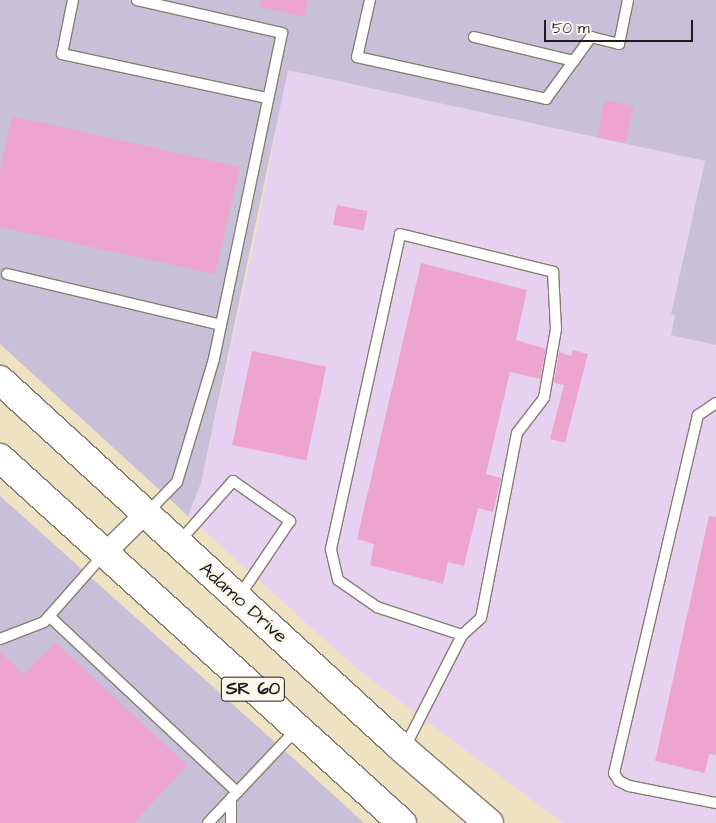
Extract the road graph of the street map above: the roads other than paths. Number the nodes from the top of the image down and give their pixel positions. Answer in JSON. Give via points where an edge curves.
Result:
{"nodes":[{"id":1,"x":73,"y":0,"type":"edge"},
{"id":2,"x":137,"y":0,"type":"edge"},
{"id":3,"x":370,"y":0,"type":"edge"},
{"id":4,"x":628,"y":0,"type":"edge"},
{"id":5,"x":474,"y":37,"type":"dead end"},
{"id":6,"x":574,"y":61,"type":"junction"},
{"id":7,"x":267,"y":98,"type":"junction"},
{"id":8,"x":7,"y":274,"type":"dead end"},
{"id":9,"x":221,"y":325,"type":"junction"},
{"id":10,"x":0,"y":380,"type":"edge"},
{"id":11,"x":716,"y":402,"type":"edge"},
{"id":12,"x":0,"y":458,"type":"edge"},
{"id":13,"x":145,"y":514,"type":"junction"},
{"id":14,"x":177,"y":544,"type":"junction"},
{"id":15,"x":105,"y":553,"type":"junction"},
{"id":16,"x":237,"y":598,"type":"junction"},
{"id":17,"x":49,"y":616,"type":"junction"},
{"id":18,"x":462,"y":635,"type":"junction"},
{"id":19,"x":0,"y":639,"type":"edge"},
{"id":20,"x":297,"y":729,"type":"junction"},
{"id":21,"x":404,"y":750,"type":"junction"},
{"id":22,"x":234,"y":795,"type":"junction"},
{"id":23,"x":716,"y":803,"type":"edge"},
{"id":24,"x":208,"y":823,"type":"edge"},
{"id":25,"x":231,"y":823,"type":"edge"},
{"id":26,"x":402,"y":823,"type":"edge"},
{"id":27,"x":489,"y":823,"type":"edge"}],
"edges":[{"from":1,"to":7,"type":"lane","via":[[62,54]]},
{"from":2,"to":7,"type":"lane","via":[[282,33]]},
{"from":3,"to":6,"type":"lane","via":[[357,57],[546,99]]},
{"from":4,"to":6,"type":"lane","via":[[619,44],[591,37]]},
{"from":5,"to":6,"type":"lane"},
{"from":7,"to":9,"type":"lane"},
{"from":8,"to":9,"type":"lane"},
{"from":9,"to":13,"type":"lane","via":[[177,482]]},
{"from":10,"to":13,"type":"main road","name":"Adamo Drive","number":"SR 60"},
{"from":11,"to":23,"type":"lane","via":[[698,415],[614,773],[619,781],[630,786]]},
{"from":12,"to":15,"type":"main road","number":"SR 60"},
{"from":13,"to":14,"type":"main road","name":"Adamo Drive","number":"SR 60"},
{"from":13,"to":15,"type":"street"},
{"from":14,"to":16,"type":"main road","name":"Adamo Drive","number":"SR 60"},
{"from":14,"to":16,"type":"lane","via":[[233,481],[290,521]]},
{"from":15,"to":17,"type":"lane"},
{"from":15,"to":20,"type":"main road","number":"SR 60"},
{"from":16,"to":21,"type":"main road","name":"Adamo Drive","number":"SR 60"},
{"from":17,"to":19,"type":"lane","via":[[44,622]]},
{"from":17,"to":22,"type":"lane"},
{"from":18,"to":18,"type":"lane","via":[[377,607],[338,580],[330,549],[400,234],[552,272],[556,329],[544,398],[517,433],[481,618]]},
{"from":18,"to":21,"type":"lane"},
{"from":20,"to":22,"type":"lane"},
{"from":20,"to":26,"type":"main road","number":"SR 60"},
{"from":21,"to":27,"type":"main road","name":"Adamo Drive","number":"SR 60"},
{"from":22,"to":24,"type":"lane"},
{"from":22,"to":25,"type":"lane"}]}
